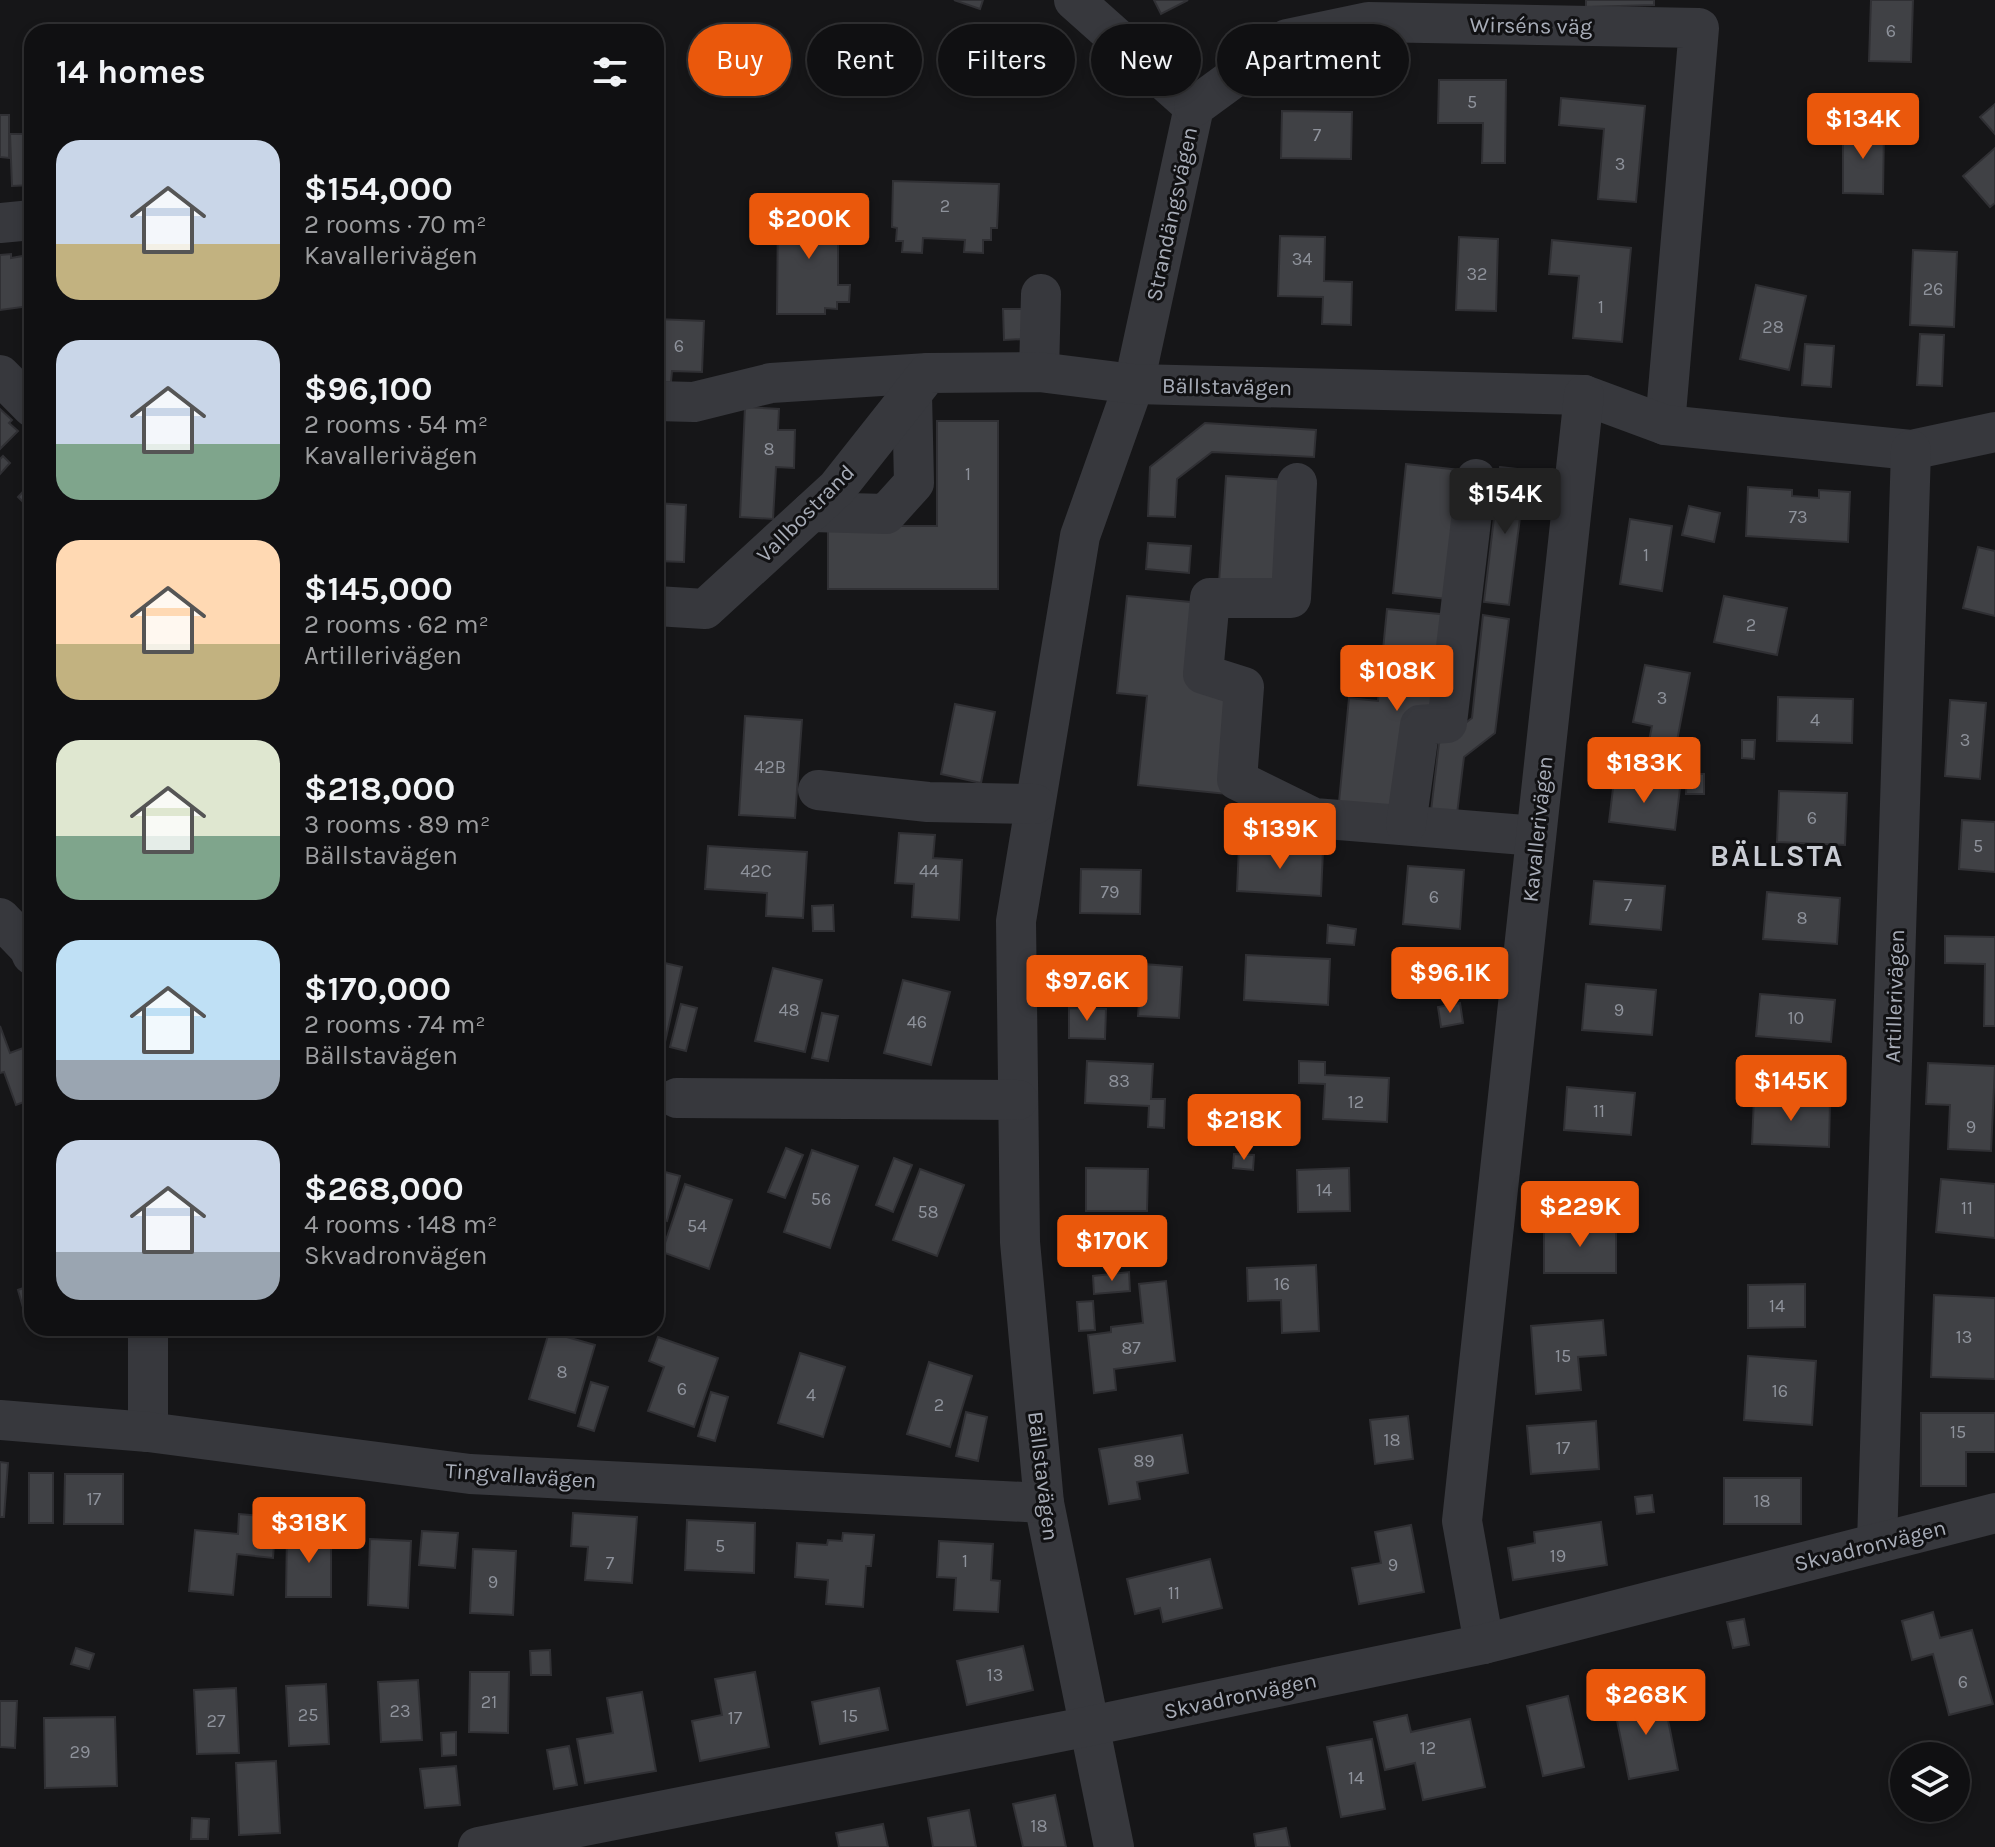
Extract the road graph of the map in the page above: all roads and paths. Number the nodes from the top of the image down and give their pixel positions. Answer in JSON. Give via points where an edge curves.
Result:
{"nodes":[{"id":1,"x":1074,"y":0,"type":"edge"},
{"id":2,"x":1699,"y":14,"type":"edge"},
{"id":3,"x":1194,"y":107,"type":"junction"},
{"id":4,"x":24,"y":221,"type":"edge"},
{"id":5,"x":0,"y":223,"type":"edge"},
{"id":6,"x":1041,"y":294,"type":"dead end"},
{"id":7,"x":1039,"y":372,"type":"junction"},
{"id":8,"x":0,"y":375,"type":"edge"},
{"id":9,"x":920,"y":383,"type":"junction"},
{"id":10,"x":1134,"y":384,"type":"junction"},
{"id":11,"x":1584,"y":395,"type":"junction"},
{"id":12,"x":24,"y":399,"type":"edge"},
{"id":13,"x":664,"y":401,"type":"edge"},
{"id":14,"x":1665,"y":425,"type":"junction"},
{"id":15,"x":1995,"y":432,"type":"edge"},
{"id":16,"x":1911,"y":450,"type":"junction"},
{"id":17,"x":1476,"y":479,"type":"dead end"},
{"id":18,"x":1297,"y":483,"type":"dead end"},
{"id":19,"x":811,"y":512,"type":"junction"},
{"id":20,"x":664,"y":606,"type":"edge"},
{"id":21,"x":818,"y":790,"type":"dead end"},
{"id":22,"x":1035,"y":804,"type":"junction"},
{"id":23,"x":1406,"y":825,"type":"junction"},
{"id":24,"x":1536,"y":836,"type":"junction"},
{"id":25,"x":0,"y":918,"type":"edge"},
{"id":26,"x":24,"y":943,"type":"edge"},
{"id":27,"x":677,"y":1098,"type":"dead end"},
{"id":28,"x":1018,"y":1100,"type":"junction"},
{"id":29,"x":148,"y":1336,"type":"edge"},
{"id":30,"x":0,"y":1420,"type":"edge"},
{"id":31,"x":148,"y":1432,"type":"junction"},
{"id":32,"x":1044,"y":1503,"type":"junction"},
{"id":33,"x":1995,"y":1513,"type":"edge"},
{"id":34,"x":1877,"y":1543,"type":"junction"},
{"id":35,"x":1484,"y":1644,"type":"junction"},
{"id":36,"x":1090,"y":1726,"type":"junction"},
{"id":37,"x":478,"y":1847,"type":"edge"},
{"id":38,"x":1114,"y":1847,"type":"edge"}],
"edges":[{"from":1,"to":3,"type":"street","name":"Strandängsvägen"},
{"from":2,"to":3,"type":"street","name":"Wirséns väg","via":[[1368,22],[1287,39]]},
{"from":2,"to":14,"type":"street","name":"Wirséns väg"},
{"from":3,"to":10,"type":"street","name":"Strandängsvägen"},
{"from":4,"to":5,"type":"street"},
{"from":6,"to":7,"type":"street"},
{"from":7,"to":9,"type":"street"},
{"from":7,"to":10,"type":"street"},
{"from":8,"to":12,"type":"street"},
{"from":9,"to":13,"type":"street","via":[[771,383],[694,402]]},
{"from":9,"to":19,"type":"street","name":"Vallbostrand","via":[[837,488]]},
{"from":9,"to":19,"type":"street","via":[[914,483],[886,514]]},
{"from":10,"to":11,"type":"street","name":"Bällstavägen"},
{"from":10,"to":22,"type":"street","name":"Bällstavägen","via":[[1080,536]]},
{"from":11,"to":14,"type":"street","name":"Bällstavägen"},
{"from":11,"to":24,"type":"street","name":"Kavallerivägen"},
{"from":14,"to":16,"type":"street","name":"Bällstavägen"},
{"from":15,"to":16,"type":"street","name":"Bällstavägen"},
{"from":16,"to":34,"type":"street","name":"Artillerivägen"},
{"from":17,"to":23,"type":"street","via":[[1447,723],[1420,725]]},
{"from":18,"to":23,"type":"street","via":[[1291,598],[1210,598],[1203,674],[1244,687],[1237,780],[1314,818]]},
{"from":19,"to":20,"type":"street","name":"Vallbostrand","via":[[705,609]]},
{"from":21,"to":22,"type":"street","via":[[928,802]]},
{"from":22,"to":28,"type":"street","name":"Bällstavägen","via":[[1016,921]]},
{"from":23,"to":24,"type":"street"},
{"from":24,"to":35,"type":"street","name":"Kavallerivägen","via":[[1462,1521]]},
{"from":25,"to":26,"type":"street"},
{"from":27,"to":28,"type":"street"},
{"from":28,"to":32,"type":"street","name":"Bällstavägen","via":[[1020,1242]]},
{"from":29,"to":31,"type":"street"},
{"from":30,"to":31,"type":"street","name":"Tingvallavägen"},
{"from":31,"to":32,"type":"street","name":"Tingvallavägen","via":[[470,1474]]},
{"from":32,"to":36,"type":"street","name":"Bällstavägen"},
{"from":33,"to":34,"type":"street","name":"Skvadronvägen"},
{"from":34,"to":35,"type":"street","name":"Skvadronvägen"},
{"from":35,"to":36,"type":"street","name":"Skvadronvägen"},
{"from":36,"to":37,"type":"street","name":"Skvadronvägen"},
{"from":36,"to":38,"type":"street","name":"Bällstavägen"}]}
